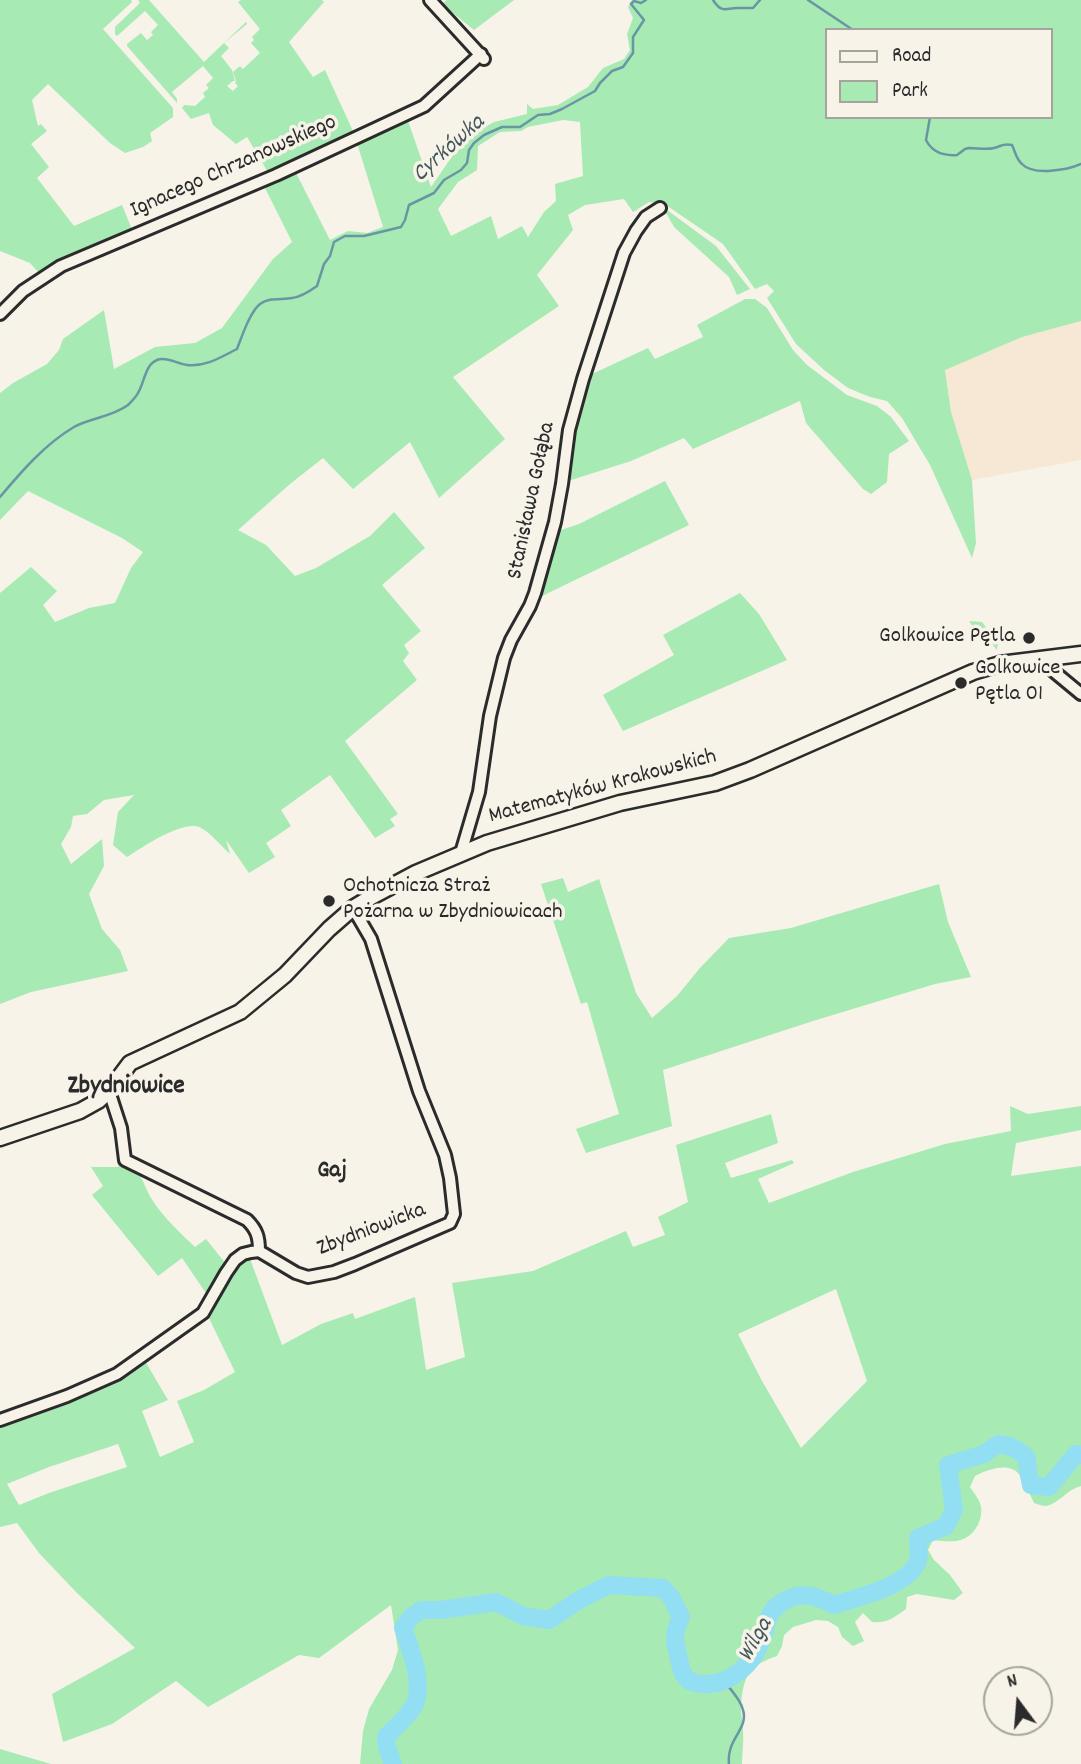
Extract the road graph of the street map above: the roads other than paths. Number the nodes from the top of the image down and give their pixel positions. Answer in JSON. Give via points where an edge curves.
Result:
{"nodes":[{"id":1,"x":430,"y":0,"type":"edge"},
{"id":2,"x":660,"y":208,"type":"dead end"},
{"id":3,"x":0,"y":314,"type":"edge"},
{"id":4,"x":1081,"y":654,"type":"edge"},
{"id":5,"x":1036,"y":660,"type":"junction"},
{"id":6,"x":1081,"y":694,"type":"edge"},
{"id":7,"x":461,"y":853,"type":"junction"},
{"id":8,"x":353,"y":908,"type":"junction"},
{"id":9,"x":108,"y":1091,"type":"junction"},
{"id":10,"x":0,"y":1138,"type":"edge"},
{"id":11,"x":259,"y":1251,"type":"junction"},
{"id":12,"x":0,"y":1420,"type":"edge"}],
"edges":[{"from":1,"to":3,"type":"street","name":"Ignacego Chrzanowskiego","via":[[483,57],[424,106],[61,266],[23,291]]},
{"from":2,"to":7,"type":"street","name":"Stanisława Gołąba","via":[[646,217],[624,253],[583,379],[542,572],[503,658],[479,792]]},
{"from":4,"to":5,"type":"street","name":"Matematyków Krakowskich"},
{"from":5,"to":6,"type":"street"},
{"from":5,"to":7,"type":"street","name":"Matematyków Krakowskich","via":[[1000,664],[962,676],[715,783],[620,803]]},
{"from":7,"to":8,"type":"street","name":"Matematyków Krakowskich"},
{"from":8,"to":9,"type":"street","name":"Matematyków Krakowskich","via":[[240,1012],[130,1063]]},
{"from":8,"to":11,"type":"street","name":"Zbydniowicka","via":[[371,939],[419,1092],[445,1155],[454,1214],[450,1223],[355,1264],[308,1277]]},
{"from":9,"to":10,"type":"street","name":"Matematyków Krakowskich","via":[[80,1111]]},
{"from":9,"to":11,"type":"street","via":[[121,1128],[125,1160],[247,1220],[257,1230]]},
{"from":11,"to":12,"type":"street","via":[[235,1260],[203,1313],[117,1374]]}]}
